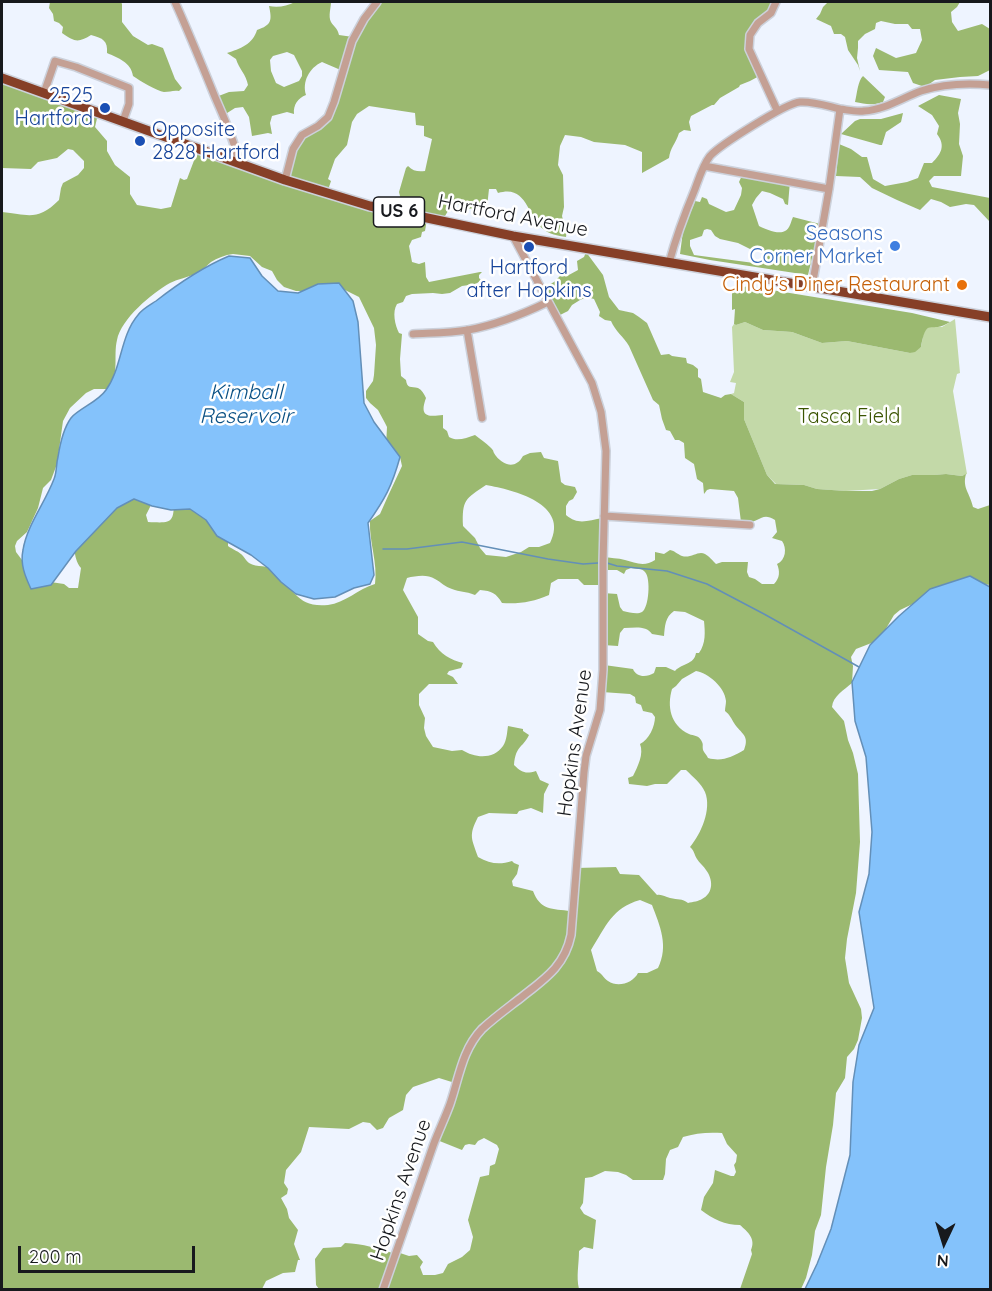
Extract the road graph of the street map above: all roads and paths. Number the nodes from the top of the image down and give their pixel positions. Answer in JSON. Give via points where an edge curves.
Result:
{"nodes":[{"id":1,"x":175,"y":2,"type":"edge"},
{"id":2,"x":377,"y":2,"type":"edge"},
{"id":3,"x":776,"y":2,"type":"edge"},
{"id":4,"x":2,"y":78,"type":"edge"},
{"id":5,"x":990,"y":85,"type":"edge"},
{"id":6,"x":44,"y":93,"type":"junction"},
{"id":7,"x":840,"y":109,"type":"junction"},
{"id":8,"x":777,"y":110,"type":"junction"},
{"id":9,"x":123,"y":121,"type":"junction"},
{"id":10,"x":239,"y":163,"type":"junction"},
{"id":11,"x":704,"y":166,"type":"junction"},
{"id":12,"x":285,"y":180,"type":"junction"},
{"id":13,"x":829,"y":189,"type":"junction"},
{"id":14,"x":513,"y":236,"type":"junction"},
{"id":15,"x":669,"y":263,"type":"junction"},
{"id":16,"x":813,"y":287,"type":"junction"},
{"id":17,"x":548,"y":302,"type":"junction"},
{"id":18,"x":990,"y":317,"type":"edge"},
{"id":19,"x":467,"y":330,"type":"junction"},
{"id":20,"x":412,"y":334,"type":"dead end"},
{"id":21,"x":482,"y":418,"type":"dead end"},
{"id":22,"x":604,"y":516,"type":"junction"},
{"id":23,"x":750,"y":525,"type":"dead end"},
{"id":24,"x":384,"y":1290,"type":"edge"}],
"edges":[{"from":1,"to":10,"type":"street","via":[[236,147]]},
{"from":2,"to":12,"type":"street","via":[[352,41],[328,117],[302,135],[293,149]]},
{"from":3,"to":8,"type":"street","via":[[750,36],[749,49]]},
{"from":4,"to":6,"type":"highway","name":"Hartford Avenue","number":"US 6"},
{"from":5,"to":7,"type":"street","via":[[951,85],[922,91],[876,110]]},
{"from":6,"to":9,"type":"highway","name":"Hartford Avenue","number":"US 6"},
{"from":6,"to":9,"type":"street","via":[[55,61],[76,67],[129,88]]},
{"from":7,"to":8,"type":"street","via":[[798,102]]},
{"from":7,"to":13,"type":"street"},
{"from":8,"to":11,"type":"street","via":[[721,147]]},
{"from":9,"to":10,"type":"highway","name":"Hartford Avenue","number":"US 6"},
{"from":10,"to":12,"type":"highway","name":"Hartford Avenue","number":"US 6"},
{"from":11,"to":13,"type":"street"},
{"from":11,"to":15,"type":"street"},
{"from":12,"to":14,"type":"highway","name":"Hartford Avenue","number":"US 6","via":[[370,206]]},
{"from":13,"to":16,"type":"street"},
{"from":14,"to":15,"type":"highway","name":"Hartford Avenue","number":"US 6"},
{"from":14,"to":17,"type":"street","name":"Hopkins Avenue"},
{"from":15,"to":16,"type":"highway","name":"Hartford Avenue","number":"US 6"},
{"from":16,"to":18,"type":"highway","name":"Hartford Avenue","number":"US 6"},
{"from":17,"to":19,"type":"street"},
{"from":17,"to":22,"type":"street","name":"Hopkins Avenue","via":[[592,383],[601,412],[606,451]]},
{"from":19,"to":20,"type":"street"},
{"from":19,"to":21,"type":"street"},
{"from":22,"to":23,"type":"street"},
{"from":22,"to":24,"type":"street","name":"Hopkins Avenue","via":[[602,699],[586,756],[569,946],[550,975],[482,1029],[469,1047]]}]}
